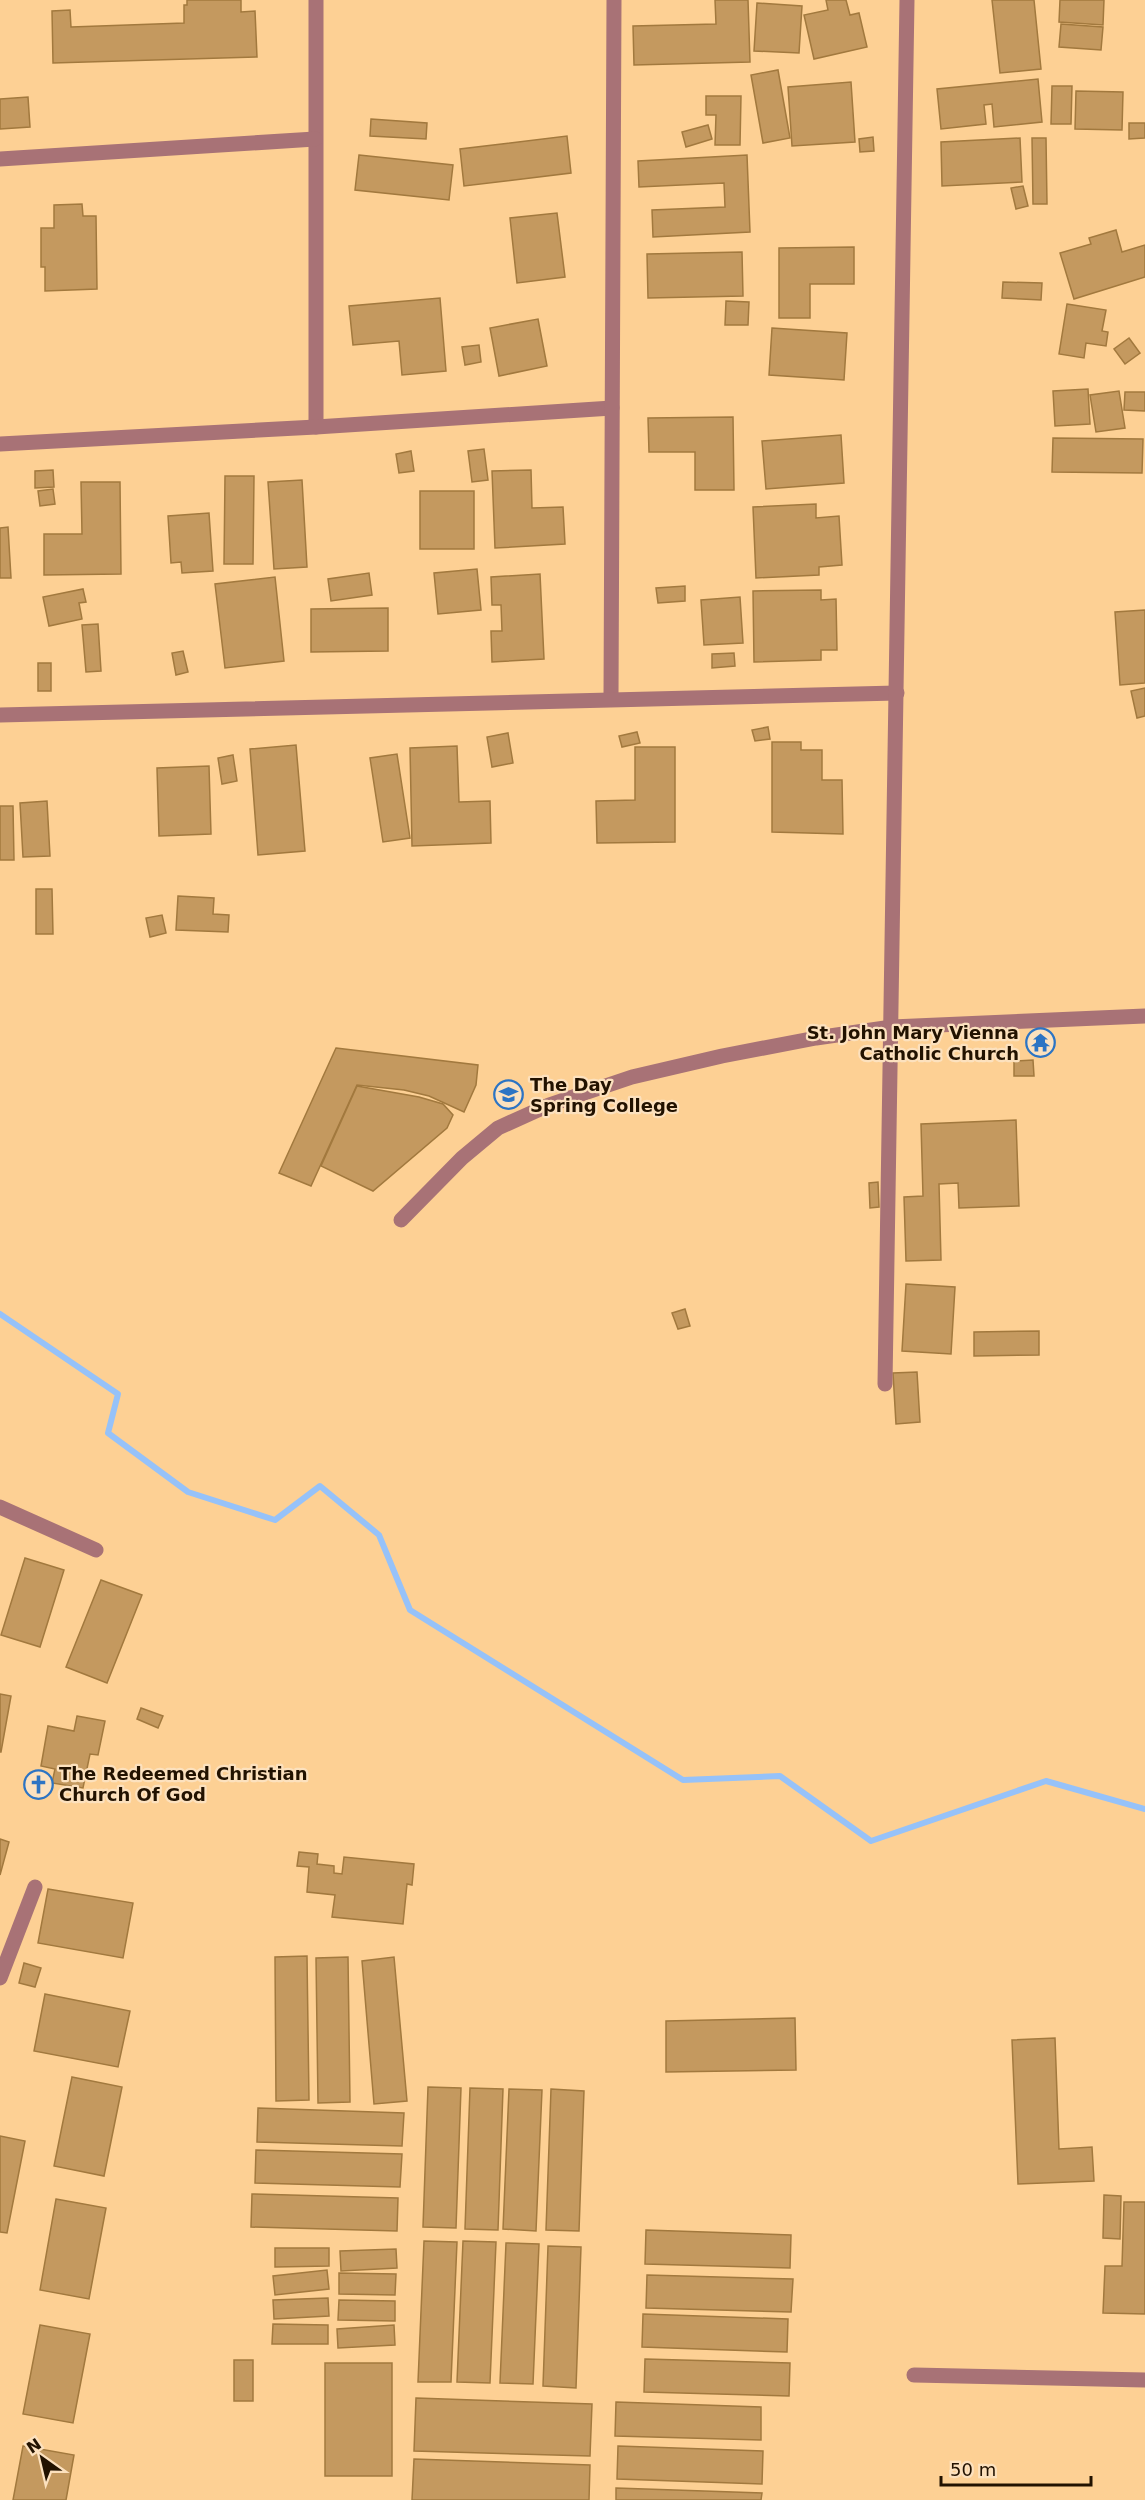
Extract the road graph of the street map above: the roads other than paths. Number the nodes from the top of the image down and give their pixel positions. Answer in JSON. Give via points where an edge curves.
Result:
{"nodes":[{"id":1,"x":316,"y":0,"type":"edge"},
{"id":2,"x":614,"y":0,"type":"edge"},
{"id":3,"x":908,"y":0,"type":"edge"},
{"id":4,"x":315,"y":140,"type":"junction"},
{"id":5,"x":0,"y":159,"type":"edge"},
{"id":6,"x":612,"y":408,"type":"junction"},
{"id":7,"x":316,"y":427,"type":"junction"},
{"id":8,"x":0,"y":444,"type":"edge"},
{"id":9,"x":897,"y":693,"type":"junction"},
{"id":10,"x":611,"y":699,"type":"junction"},
{"id":11,"x":0,"y":715,"type":"edge"},
{"id":12,"x":1145,"y":1016,"type":"edge"},
{"id":13,"x":892,"y":1027,"type":"junction"},
{"id":14,"x":400,"y":1220,"type":"dead end"},
{"id":15,"x":885,"y":1384,"type":"dead end"},
{"id":16,"x":0,"y":1507,"type":"edge"},
{"id":17,"x":96,"y":1550,"type":"dead end"},
{"id":18,"x":34,"y":1887,"type":"dead end"},
{"id":19,"x":0,"y":1977,"type":"edge"},
{"id":20,"x":914,"y":2375,"type":"dead end"},
{"id":21,"x":1145,"y":2380,"type":"edge"}],
"edges":[{"from":1,"to":4,"type":"street"},
{"from":2,"to":6,"type":"street"},
{"from":3,"to":9,"type":"street"},
{"from":4,"to":5,"type":"street"},
{"from":4,"to":7,"type":"street"},
{"from":6,"to":7,"type":"street"},
{"from":6,"to":10,"type":"street"},
{"from":7,"to":8,"type":"street"},
{"from":9,"to":10,"type":"street"},
{"from":9,"to":13,"type":"street"},
{"from":10,"to":11,"type":"street"},
{"from":12,"to":13,"type":"street"},
{"from":13,"to":14,"type":"street","via":[[722,1056],[632,1077],[549,1105],[498,1128]]},
{"from":13,"to":15,"type":"street"},
{"from":16,"to":17,"type":"street"},
{"from":18,"to":19,"type":"street"},
{"from":20,"to":21,"type":"street"}]}
